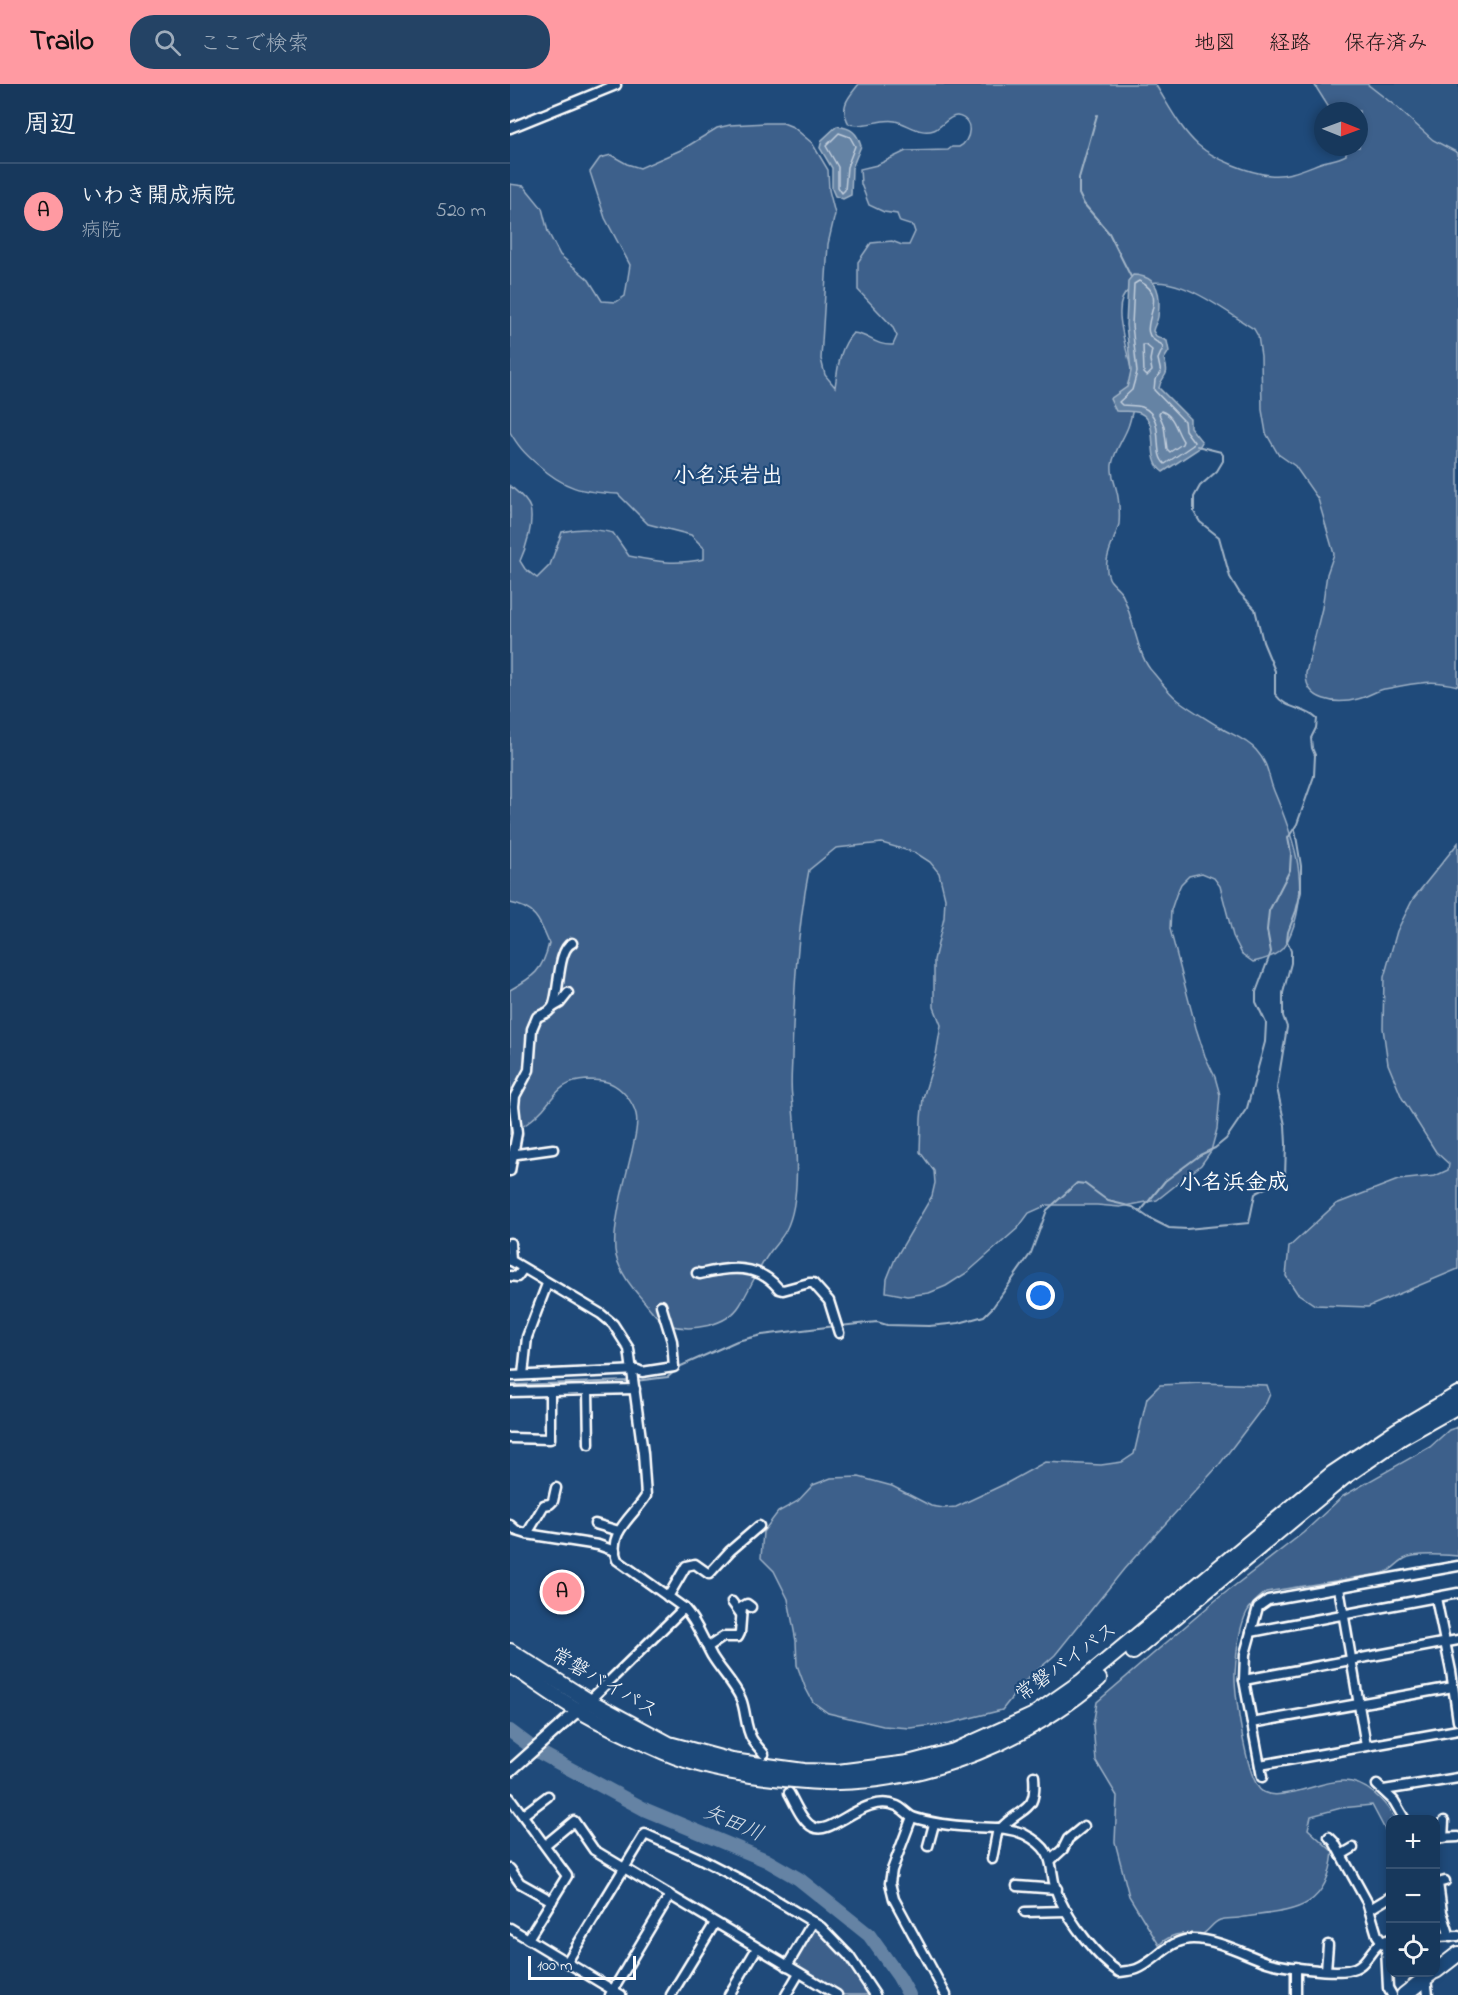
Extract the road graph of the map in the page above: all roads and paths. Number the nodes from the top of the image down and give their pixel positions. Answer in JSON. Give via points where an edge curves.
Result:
{"nodes":[{"id":1,"x":611,"y":86,"type":"edge"},
{"id":2,"x":510,"y":128,"type":"edge"},
{"id":3,"x":573,"y":943,"type":"dead end"},
{"id":4,"x":568,"y":993,"type":"dead end"},
{"id":5,"x":553,"y":1006,"type":"junction"},
{"id":6,"x":553,"y":1149,"type":"dead end"},
{"id":7,"x":511,"y":1155,"type":"edge"},
{"id":8,"x":510,"y":1172,"type":"edge"},
{"id":9,"x":510,"y":1243,"type":"edge"},
{"id":10,"x":510,"y":1260,"type":"edge"},
{"id":11,"x":523,"y":1269,"type":"junction"},
{"id":12,"x":697,"y":1273,"type":"dead end"},
{"id":13,"x":510,"y":1276,"type":"edge"},
{"id":14,"x":547,"y":1284,"type":"junction"},
{"id":15,"x":661,"y":1305,"type":"dead end"},
{"id":16,"x":839,"y":1332,"type":"dead end"},
{"id":17,"x":632,"y":1372,"type":"junction"},
{"id":18,"x":523,"y":1375,"type":"junction"},
{"id":19,"x":510,"y":1376,"type":"edge"},
{"id":20,"x":635,"y":1389,"type":"junction"},
{"id":21,"x":588,"y":1390,"type":"junction"},
{"id":22,"x":550,"y":1391,"type":"junction"},
{"id":23,"x":510,"y":1392,"type":"edge"},
{"id":24,"x":1458,"y":1394,"type":"edge"},
{"id":25,"x":1458,"y":1406,"type":"edge"},
{"id":26,"x":510,"y":1438,"type":"edge"},
{"id":27,"x":589,"y":1444,"type":"dead end"},
{"id":28,"x":556,"y":1488,"type":"dead end"},
{"id":29,"x":595,"y":1524,"type":"dead end"},
{"id":30,"x":510,"y":1525,"type":"edge"},
{"id":31,"x":759,"y":1526,"type":"dead end"},
{"id":32,"x":619,"y":1531,"type":"junction"},
{"id":33,"x":527,"y":1534,"type":"junction"},
{"id":34,"x":615,"y":1551,"type":"junction"},
{"id":35,"x":1458,"y":1566,"type":"edge"},
{"id":36,"x":1339,"y":1588,"type":"junction"},
{"id":37,"x":1458,"y":1593,"type":"edge"},
{"id":38,"x":668,"y":1597,"type":"junction"},
{"id":39,"x":1436,"y":1598,"type":"junction"},
{"id":40,"x":732,"y":1602,"type":"dead end"},
{"id":41,"x":751,"y":1607,"type":"dead end"},
{"id":42,"x":684,"y":1608,"type":"junction"},
{"id":43,"x":740,"y":1613,"type":"junction"},
{"id":44,"x":1344,"y":1615,"type":"junction"},
{"id":45,"x":1251,"y":1632,"type":"junction"},
{"id":46,"x":1458,"y":1640,"type":"edge"},
{"id":47,"x":1445,"y":1643,"type":"junction"},
{"id":48,"x":708,"y":1647,"type":"junction"},
{"id":49,"x":510,"y":1651,"type":"edge"},
{"id":50,"x":1351,"y":1660,"type":"junction"},
{"id":51,"x":510,"y":1665,"type":"edge"},
{"id":52,"x":1454,"y":1667,"type":"edge"},
{"id":53,"x":1244,"y":1680,"type":"junction"},
{"id":54,"x":1453,"y":1687,"type":"junction"},
{"id":55,"x":1359,"y":1704,"type":"junction"},
{"id":56,"x":583,"y":1706,"type":"junction"},
{"id":57,"x":1458,"y":1721,"type":"edge"},
{"id":58,"x":1252,"y":1723,"type":"junction"},
{"id":59,"x":1458,"y":1730,"type":"edge"},
{"id":60,"x":1366,"y":1746,"type":"junction"},
{"id":61,"x":764,"y":1754,"type":"tunnel mouth"},
{"id":62,"x":1260,"y":1765,"type":"junction"},
{"id":63,"x":510,"y":1771,"type":"edge"},
{"id":64,"x":1034,"y":1776,"type":"dead end"},
{"id":65,"x":1262,"y":1777,"type":"dead end"},
{"id":66,"x":1458,"y":1778,"type":"edge"},
{"id":67,"x":789,"y":1793,"type":"tunnel mouth"},
{"id":68,"x":548,"y":1796,"type":"dead end"},
{"id":69,"x":510,"y":1798,"type":"edge"},
{"id":70,"x":523,"y":1815,"type":"junction"},
{"id":71,"x":1402,"y":1815,"type":"edge"},
{"id":72,"x":912,"y":1817,"type":"junction"},
{"id":73,"x":1444,"y":1821,"type":"dead end"},
{"id":74,"x":934,"y":1824,"type":"junction"},
{"id":75,"x":1084,"y":1826,"type":"dead end"},
{"id":76,"x":999,"y":1828,"type":"junction"},
{"id":77,"x":1440,"y":1835,"type":"edge"},
{"id":78,"x":1329,"y":1837,"type":"dead end"},
{"id":79,"x":1458,"y":1837,"type":"edge"},
{"id":80,"x":1440,"y":1838,"type":"edge"},
{"id":81,"x":545,"y":1845,"type":"junction"},
{"id":82,"x":928,"y":1846,"type":"dead end"},
{"id":83,"x":1353,"y":1848,"type":"dead end"},
{"id":84,"x":1341,"y":1855,"type":"junction"},
{"id":85,"x":992,"y":1859,"type":"dead end"},
{"id":86,"x":1051,"y":1860,"type":"junction"},
{"id":87,"x":624,"y":1868,"type":"junction"},
{"id":88,"x":510,"y":1869,"type":"edge"},
{"id":89,"x":1445,"y":1881,"type":"dead end"},
{"id":90,"x":1017,"y":1886,"type":"dead end"},
{"id":91,"x":1057,"y":1889,"type":"junction"},
{"id":92,"x":670,"y":1895,"type":"junction"},
{"id":93,"x":1386,"y":1899,"type":"edge"},
{"id":94,"x":552,"y":1901,"type":"junction"},
{"id":95,"x":1370,"y":1909,"type":"junction"},
{"id":96,"x":1067,"y":1911,"type":"junction"},
{"id":97,"x":1025,"y":1912,"type":"dead end"},
{"id":98,"x":813,"y":1922,"type":"junction"},
{"id":99,"x":715,"y":1923,"type":"junction"},
{"id":100,"x":510,"y":1928,"type":"edge"},
{"id":101,"x":1454,"y":1937,"type":"edge"},
{"id":102,"x":528,"y":1939,"type":"junction"},
{"id":103,"x":1386,"y":1941,"type":"edge"},
{"id":104,"x":1381,"y":1943,"type":"junction"},
{"id":105,"x":1328,"y":1945,"type":"dead end"},
{"id":106,"x":757,"y":1948,"type":"junction"},
{"id":107,"x":1458,"y":1954,"type":"edge"},
{"id":108,"x":567,"y":1962,"type":"junction"},
{"id":109,"x":788,"y":1966,"type":"junction"},
{"id":110,"x":1296,"y":1967,"type":"junction"},
{"id":111,"x":1440,"y":1967,"type":"edge"},
{"id":112,"x":1326,"y":1970,"type":"junction"},
{"id":113,"x":799,"y":1973,"type":"junction"},
{"id":114,"x":1427,"y":1977,"type":"edge"},
{"id":115,"x":1431,"y":1977,"type":"edge"},
{"id":116,"x":614,"y":1993,"type":"edge"},
{"id":117,"x":671,"y":1995,"type":"edge"},
{"id":118,"x":729,"y":1995,"type":"edge"},
{"id":119,"x":786,"y":1995,"type":"edge"},
{"id":120,"x":837,"y":1995,"type":"edge"},
{"id":121,"x":875,"y":1995,"type":"edge"},
{"id":122,"x":946,"y":1995,"type":"edge"},
{"id":123,"x":1296,"y":1995,"type":"edge"},
{"id":124,"x":1392,"y":1995,"type":"edge"},
{"id":125,"x":1404,"y":1995,"type":"edge"},
{"id":126,"x":1428,"y":1995,"type":"edge"}],
"edges":[{"from":1,"to":2,"type":"street"},
{"from":3,"to":5,"type":"street","via":[[563,954]]},
{"from":4,"to":5,"type":"street"},
{"from":5,"to":7,"type":"street","via":[[537,1017],[532,1029],[529,1070],[515,1096],[517,1132]]},
{"from":6,"to":7,"type":"street"},
{"from":7,"to":8,"type":"street"},
{"from":9,"to":10,"type":"street"},
{"from":10,"to":11,"type":"street"},
{"from":11,"to":13,"type":"street","via":[[518,1277]]},
{"from":11,"to":14,"type":"street"},
{"from":12,"to":16,"type":"street","via":[[727,1268],[746,1270],[768,1277],[783,1290],[813,1283],[829,1301]]},
{"from":14,"to":17,"type":"street","via":[[613,1324],[629,1348]]},
{"from":14,"to":18,"type":"street","via":[[527,1337]]},
{"from":15,"to":17,"type":"street","via":[[677,1369]]},
{"from":17,"to":18,"type":"street"},
{"from":17,"to":20,"type":"street"},
{"from":18,"to":19,"type":"street"},
{"from":20,"to":21,"type":"street"},
{"from":20,"to":32,"type":"street","via":[[646,1496]]},
{"from":21,"to":22,"type":"street"},
{"from":21,"to":27,"type":"street"},
{"from":22,"to":23,"type":"street"},
{"from":22,"to":26,"type":"street","via":[[550,1439]]},
{"from":24,"to":56,"type":"main road","name":"常磐バイパス","via":[[1333,1473],[1083,1681],[1032,1716],[954,1750],[908,1763],[856,1770],[767,1767],[669,1744]]},
{"from":25,"to":56,"type":"main road","name":"常磐バイパス","via":[[1401,1438],[1343,1478],[1076,1698],[1043,1721],[966,1757],[915,1772],[867,1780],[766,1777],[729,1772],[666,1753]]},
{"from":28,"to":33,"type":"street","via":[[553,1501],[544,1504]]},
{"from":29,"to":32,"type":"street"},
{"from":30,"to":33,"type":"street"},
{"from":31,"to":38,"type":"street","via":[[709,1574],[695,1564],[686,1566]]},
{"from":32,"to":34,"type":"street"},
{"from":33,"to":34,"type":"street"},
{"from":34,"to":38,"type":"street","via":[[617,1560]]},
{"from":35,"to":36,"type":"street"},
{"from":36,"to":44,"type":"street"},
{"from":36,"to":45,"type":"street","via":[[1269,1600],[1258,1607]]},
{"from":37,"to":39,"type":"street"},
{"from":38,"to":42,"type":"street"},
{"from":39,"to":44,"type":"street"},
{"from":39,"to":47,"type":"street"},
{"from":40,"to":43,"type":"street"},
{"from":41,"to":43,"type":"street","via":[[743,1604]]},
{"from":42,"to":48,"type":"street"},
{"from":42,"to":56,"type":"street"},
{"from":43,"to":48,"type":"street","via":[[738,1637],[723,1638]]},
{"from":44,"to":45,"type":"street"},
{"from":44,"to":50,"type":"street"},
{"from":45,"to":53,"type":"street"},
{"from":46,"to":47,"type":"street"},
{"from":47,"to":50,"type":"street"},
{"from":47,"to":52,"type":"street"},
{"from":48,"to":61,"type":"street","via":[[736,1688],[752,1738]]},
{"from":49,"to":56,"type":"main road","name":"常磐バイパス"},
{"from":50,"to":53,"type":"street"},
{"from":50,"to":55,"type":"street"},
{"from":51,"to":56,"type":"main road","name":"常磐バイパス"},
{"from":52,"to":54,"type":"street"},
{"from":53,"to":58,"type":"street"},
{"from":54,"to":55,"type":"street"},
{"from":54,"to":57,"type":"street"},
{"from":55,"to":58,"type":"street"},
{"from":55,"to":60,"type":"street"},
{"from":56,"to":63,"type":"street"},
{"from":58,"to":62,"type":"street"},
{"from":59,"to":60,"type":"street"},
{"from":60,"to":62,"type":"street"},
{"from":62,"to":65,"type":"street"},
{"from":64,"to":76,"type":"street","via":[[1035,1793],[1029,1807]]},
{"from":66,"to":71,"type":"street","via":[[1380,1787]]},
{"from":67,"to":72,"type":"street","via":[[810,1826],[817,1829],[873,1804],[897,1806]]},
{"from":68,"to":70,"type":"street"},
{"from":69,"to":70,"type":"street"},
{"from":70,"to":81,"type":"street"},
{"from":72,"to":74,"type":"street"},
{"from":72,"to":122,"type":"street","via":[[890,1883],[894,1899]]},
{"from":73,"to":77,"type":"street"},
{"from":74,"to":76,"type":"street"},
{"from":74,"to":82,"type":"street"},
{"from":75,"to":86,"type":"street"},
{"from":76,"to":85,"type":"street"},
{"from":76,"to":86,"type":"street","via":[[1032,1839]]},
{"from":78,"to":84,"type":"street"},
{"from":79,"to":80,"type":"street"},
{"from":81,"to":87,"type":"street","via":[[574,1821],[594,1850]]},
{"from":81,"to":94,"type":"street","via":[[567,1876]]},
{"from":83,"to":84,"type":"street"},
{"from":84,"to":95,"type":"street"},
{"from":86,"to":91,"type":"street"},
{"from":87,"to":92,"type":"street"},
{"from":87,"to":98,"type":"street","via":[[645,1834],[751,1885]]},
{"from":87,"to":108,"type":"street"},
{"from":88,"to":94,"type":"street","via":[[520,1883]]},
{"from":89,"to":101,"type":"street","via":[[1438,1883],[1442,1912]]},
{"from":90,"to":91,"type":"street"},
{"from":91,"to":96,"type":"street"},
{"from":92,"to":99,"type":"street"},
{"from":92,"to":116,"type":"street"},
{"from":93,"to":95,"type":"street"},
{"from":94,"to":102,"type":"street"},
{"from":95,"to":104,"type":"street"},
{"from":96,"to":97,"type":"street"},
{"from":96,"to":110,"type":"street","via":[[1106,1964],[1119,1972],[1139,1969],[1171,1945],[1193,1939],[1270,1964]]},
{"from":98,"to":109,"type":"street"},
{"from":98,"to":121,"type":"street","via":[[849,1956]]},
{"from":99,"to":106,"type":"street"},
{"from":99,"to":117,"type":"street"},
{"from":100,"to":102,"type":"street"},
{"from":102,"to":108,"type":"street"},
{"from":103,"to":104,"type":"street"},
{"from":104,"to":112,"type":"street","via":[[1357,1968]]},
{"from":104,"to":124,"type":"street","via":[[1386,1948],[1388,1988]]},
{"from":105,"to":112,"type":"street"},
{"from":106,"to":109,"type":"street"},
{"from":106,"to":118,"type":"street"},
{"from":107,"to":111,"type":"main road"},
{"from":108,"to":116,"type":"street"},
{"from":109,"to":113,"type":"street"},
{"from":110,"to":112,"type":"street"},
{"from":110,"to":123,"type":"street"},
{"from":113,"to":119,"type":"street"},
{"from":113,"to":120,"type":"street"},
{"from":114,"to":125,"type":"main road"},
{"from":115,"to":126,"type":"street"}]}
